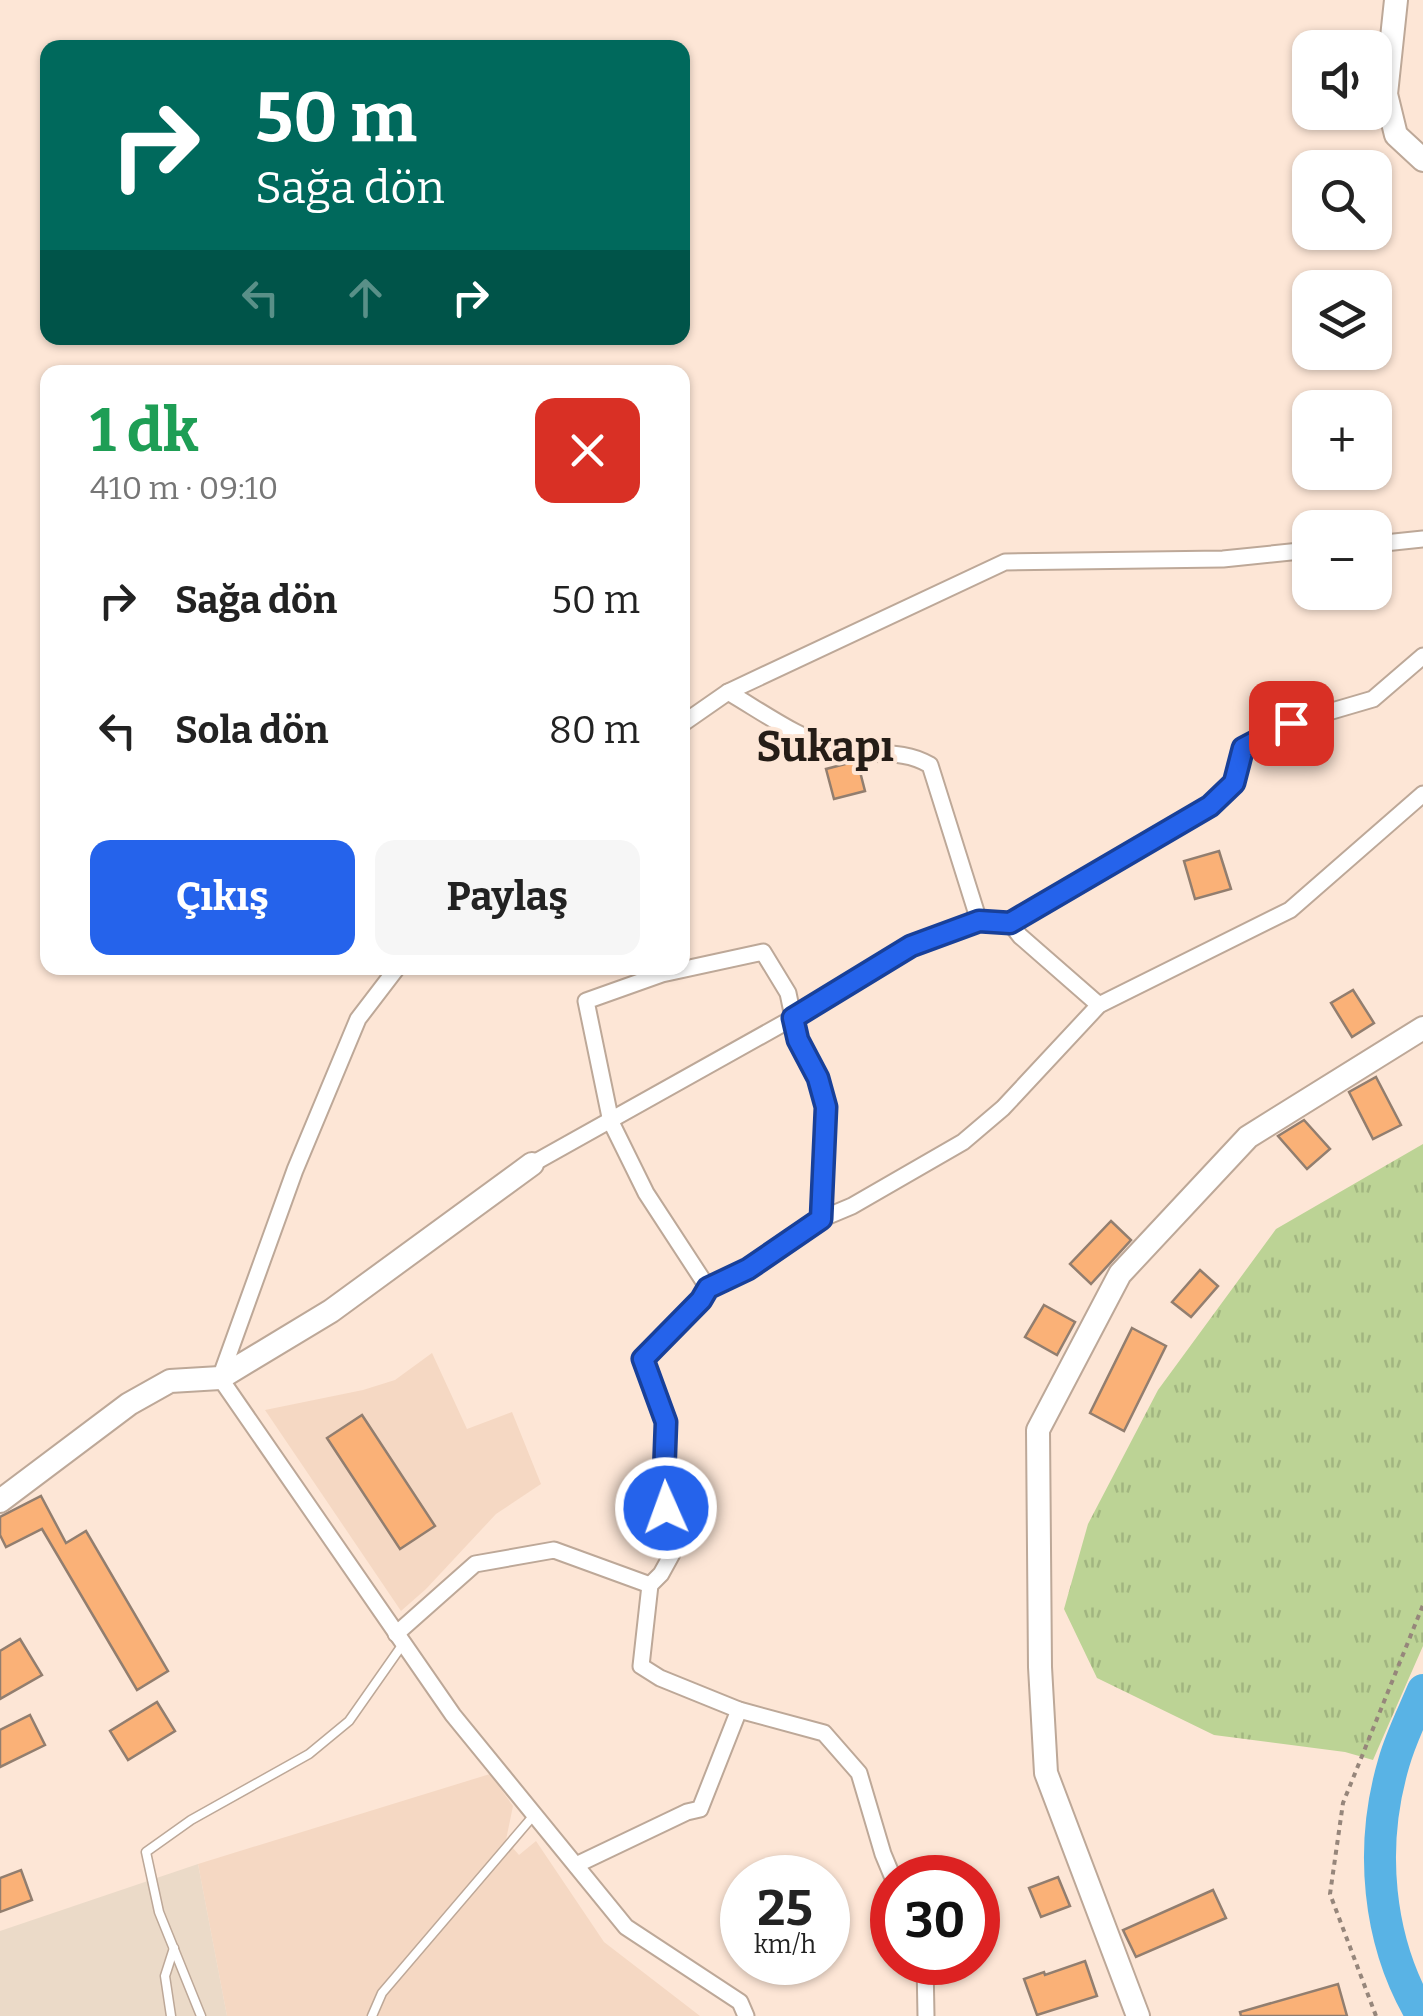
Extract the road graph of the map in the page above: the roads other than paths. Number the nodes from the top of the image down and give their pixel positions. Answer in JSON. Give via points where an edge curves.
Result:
{"nodes":[{"id":1,"x":1396,"y":0,"type":"edge"},
{"id":2,"x":1423,"y":160,"type":"edge"},
{"id":3,"x":1423,"y":539,"type":"edge"},
{"id":4,"x":1392,"y":542,"type":"edge"},
{"id":5,"x":1292,"y":552,"type":"edge"},
{"id":6,"x":1423,"y":656,"type":"edge"},
{"id":7,"x":728,"y":692,"type":"junction"},
{"id":8,"x":690,"y":718,"type":"edge"},
{"id":9,"x":1423,"y":794,"type":"edge"},
{"id":10,"x":979,"y":921,"type":"junction"},
{"id":11,"x":1010,"y":923,"type":"junction"},
{"id":12,"x":690,"y":968,"type":"edge"},
{"id":13,"x":391,"y":975,"type":"edge"},
{"id":14,"x":659,"y":975,"type":"edge"},
{"id":15,"x":1099,"y":1005,"type":"junction"},
{"id":16,"x":793,"y":1018,"type":"junction"},
{"id":17,"x":1423,"y":1028,"type":"edge"},
{"id":18,"x":610,"y":1122,"type":"junction"},
{"id":19,"x":532,"y":1164,"type":"joint"},
{"id":20,"x":821,"y":1219,"type":"junction"},
{"id":21,"x":708,"y":1288,"type":"junction"},
{"id":22,"x":220,"y":1378,"type":"junction"},
{"id":23,"x":0,"y":1500,"type":"edge"},
{"id":24,"x":650,"y":1585,"type":"junction"},
{"id":25,"x":400,"y":1639,"type":"junction"},
{"id":26,"x":740,"y":1710,"type":"junction"},
{"id":27,"x":534,"y":1815,"type":"junction"},
{"id":28,"x":883,"y":1855,"type":"edge"},
{"id":29,"x":576,"y":1866,"type":"junction"},
{"id":30,"x":174,"y":1948,"type":"junction"},
{"id":31,"x":925,"y":1985,"type":"edge"},
{"id":32,"x":171,"y":2016,"type":"edge"},
{"id":33,"x":201,"y":2016,"type":"edge"},
{"id":34,"x":372,"y":2016,"type":"edge"},
{"id":35,"x":746,"y":2016,"type":"edge"},
{"id":36,"x":926,"y":2016,"type":"edge"},
{"id":37,"x":1138,"y":2016,"type":"edge"}],
"edges":[{"from":1,"to":2,"type":"street","via":[[1386,94],[1396,135]]},
{"from":3,"to":4,"type":"street"},
{"from":5,"to":7,"type":"street","via":[[1004,562]]},
{"from":6,"to":11,"type":"street","via":[[1373,699],[1291,723],[1243,748],[1234,783],[1210,806]]},
{"from":7,"to":8,"type":"street"},
{"from":7,"to":10,"type":"street","via":[[816,743],[845,752],[914,756],[930,765]]},
{"from":9,"to":15,"type":"street","via":[[1290,910]]},
{"from":10,"to":11,"type":"street"},
{"from":10,"to":16,"type":"street","via":[[911,946]]},
{"from":11,"to":15,"type":"street"},
{"from":12,"to":16,"type":"street","via":[[763,952],[788,993]]},
{"from":13,"to":22,"type":"street","via":[[358,1019]]},
{"from":14,"to":18,"type":"street","via":[[586,1001]]},
{"from":15,"to":20,"type":"street","via":[[963,1142]]},
{"from":16,"to":18,"type":"street"},
{"from":16,"to":20,"type":"street","via":[[826,1107]]},
{"from":17,"to":37,"type":"street","via":[[1248,1137],[1120,1274],[1038,1430],[1046,1774]]},
{"from":18,"to":19,"type":"street"},
{"from":18,"to":21,"type":"street","via":[[646,1193]]},
{"from":19,"to":22,"type":"street","via":[[331,1310]]},
{"from":20,"to":21,"type":"street"},
{"from":21,"to":24,"type":"street","via":[[643,1359],[666,1422],[672,1554]]},
{"from":22,"to":23,"type":"street","via":[[170,1381]]},
{"from":22,"to":25,"type":"street"},
{"from":24,"to":25,"type":"street","via":[[554,1550],[475,1564]]},
{"from":24,"to":26,"type":"street","via":[[641,1666]]},
{"from":25,"to":27,"type":"street"},
{"from":25,"to":30,"type":"lane","via":[[349,1722],[309,1754],[146,1852]]},
{"from":26,"to":28,"type":"street","via":[[824,1733],[859,1773]]},
{"from":26,"to":29,"type":"street","via":[[700,1809]]},
{"from":27,"to":29,"type":"street"},
{"from":27,"to":34,"type":"lane","via":[[382,1993]]},
{"from":29,"to":35,"type":"street","via":[[626,1927],[740,2002]]},
{"from":30,"to":32,"type":"lane","via":[[165,1976]]},
{"from":30,"to":33,"type":"lane"},
{"from":31,"to":36,"type":"street"}]}
